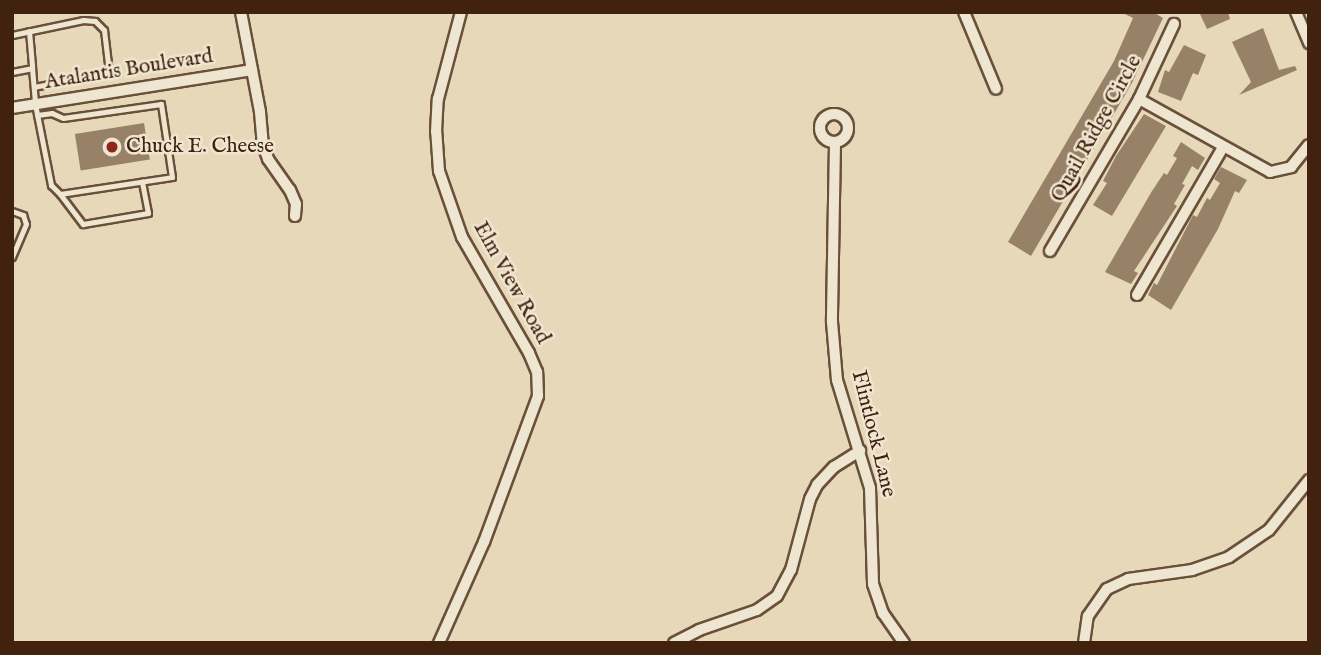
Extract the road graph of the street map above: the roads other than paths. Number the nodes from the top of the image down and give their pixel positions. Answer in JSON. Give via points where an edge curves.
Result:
{"nodes":[{"id":1,"x":241,"y":12,"type":"edge"},
{"id":2,"x":461,"y":12,"type":"edge"},
{"id":3,"x":964,"y":12,"type":"edge"},
{"id":4,"x":1296,"y":12,"type":"edge"},
{"id":5,"x":1174,"y":24,"type":"dead end"},
{"id":6,"x":29,"y":31,"type":"junction"},
{"id":7,"x":12,"y":35,"type":"edge"},
{"id":8,"x":1309,"y":43,"type":"edge"},
{"id":9,"x":32,"y":68,"type":"junction"},
{"id":10,"x":252,"y":70,"type":"junction"},
{"id":11,"x":12,"y":72,"type":"edge"},
{"id":12,"x":34,"y":87,"type":"junction"},
{"id":13,"x":996,"y":89,"type":"dead end"},
{"id":14,"x":1139,"y":99,"type":"junction"},
{"id":15,"x":12,"y":108,"type":"edge"},
{"id":16,"x":36,"y":110,"type":"junction"},
{"id":17,"x":835,"y":143,"type":"dead end"},
{"id":18,"x":1309,"y":145,"type":"edge"},
{"id":19,"x":1223,"y":147,"type":"junction"},
{"id":20,"x":142,"y":182,"type":"junction"},
{"id":21,"x":60,"y":194,"type":"junction"},
{"id":22,"x":12,"y":211,"type":"edge"},
{"id":23,"x":295,"y":216,"type":"dead end"},
{"id":24,"x":1050,"y":251,"type":"dead end"},
{"id":25,"x":12,"y":257,"type":"edge"},
{"id":26,"x":1137,"y":295,"type":"dead end"},
{"id":27,"x":860,"y":451,"type":"junction"},
{"id":28,"x":1309,"y":480,"type":"edge"},
{"id":29,"x":439,"y":643,"type":"edge"},
{"id":30,"x":674,"y":643,"type":"edge"},
{"id":31,"x":904,"y":643,"type":"edge"},
{"id":32,"x":1084,"y":643,"type":"edge"}],
"edges":[{"from":1,"to":10,"type":"street"},
{"from":2,"to":29,"type":"street","name":"Elm View Road","via":[[438,99],[439,171],[462,237],[529,353],[537,372],[538,396],[484,542]]},
{"from":3,"to":13,"type":"street"},
{"from":4,"to":8,"type":"street"},
{"from":5,"to":14,"type":"street","name":"Quail Ridge Circle"},
{"from":6,"to":7,"type":"lane"},
{"from":6,"to":9,"type":"lane"},
{"from":6,"to":12,"type":"lane","via":[[95,21],[104,30],[108,53],[108,72]]},
{"from":9,"to":11,"type":"lane"},
{"from":9,"to":12,"type":"lane"},
{"from":10,"to":16,"type":"street","name":"Atalantis Boulevard"},
{"from":10,"to":23,"type":"street","via":[[263,145],[296,204]]},
{"from":12,"to":16,"type":"lane"},
{"from":14,"to":19,"type":"street"},
{"from":14,"to":24,"type":"street","name":"Quail Ridge Circle"},
{"from":15,"to":16,"type":"street","name":"Atalantis Boulevard"},
{"from":16,"to":20,"type":"lane","via":[[63,118],[161,104],[172,177]]},
{"from":16,"to":21,"type":"lane","via":[[51,185]]},
{"from":17,"to":27,"type":"street","name":"Flintlock Lane","via":[[834,351],[843,405]]},
{"from":18,"to":19,"type":"street","via":[[1291,167],[1269,172]]},
{"from":19,"to":26,"type":"street"},
{"from":20,"to":21,"type":"lane"},
{"from":20,"to":21,"type":"lane","via":[[148,213],[83,223]]},
{"from":22,"to":25,"type":"lane","via":[[23,215],[26,224]]},
{"from":27,"to":30,"type":"street","via":[[834,467],[817,485],[792,570],[777,596],[757,610]]},
{"from":27,"to":31,"type":"street","name":"Flintlock Lane","via":[[873,511],[873,584],[883,613]]},
{"from":28,"to":32,"type":"street","via":[[1269,530],[1229,557],[1192,570],[1128,579],[1107,589],[1088,616]]}]}
